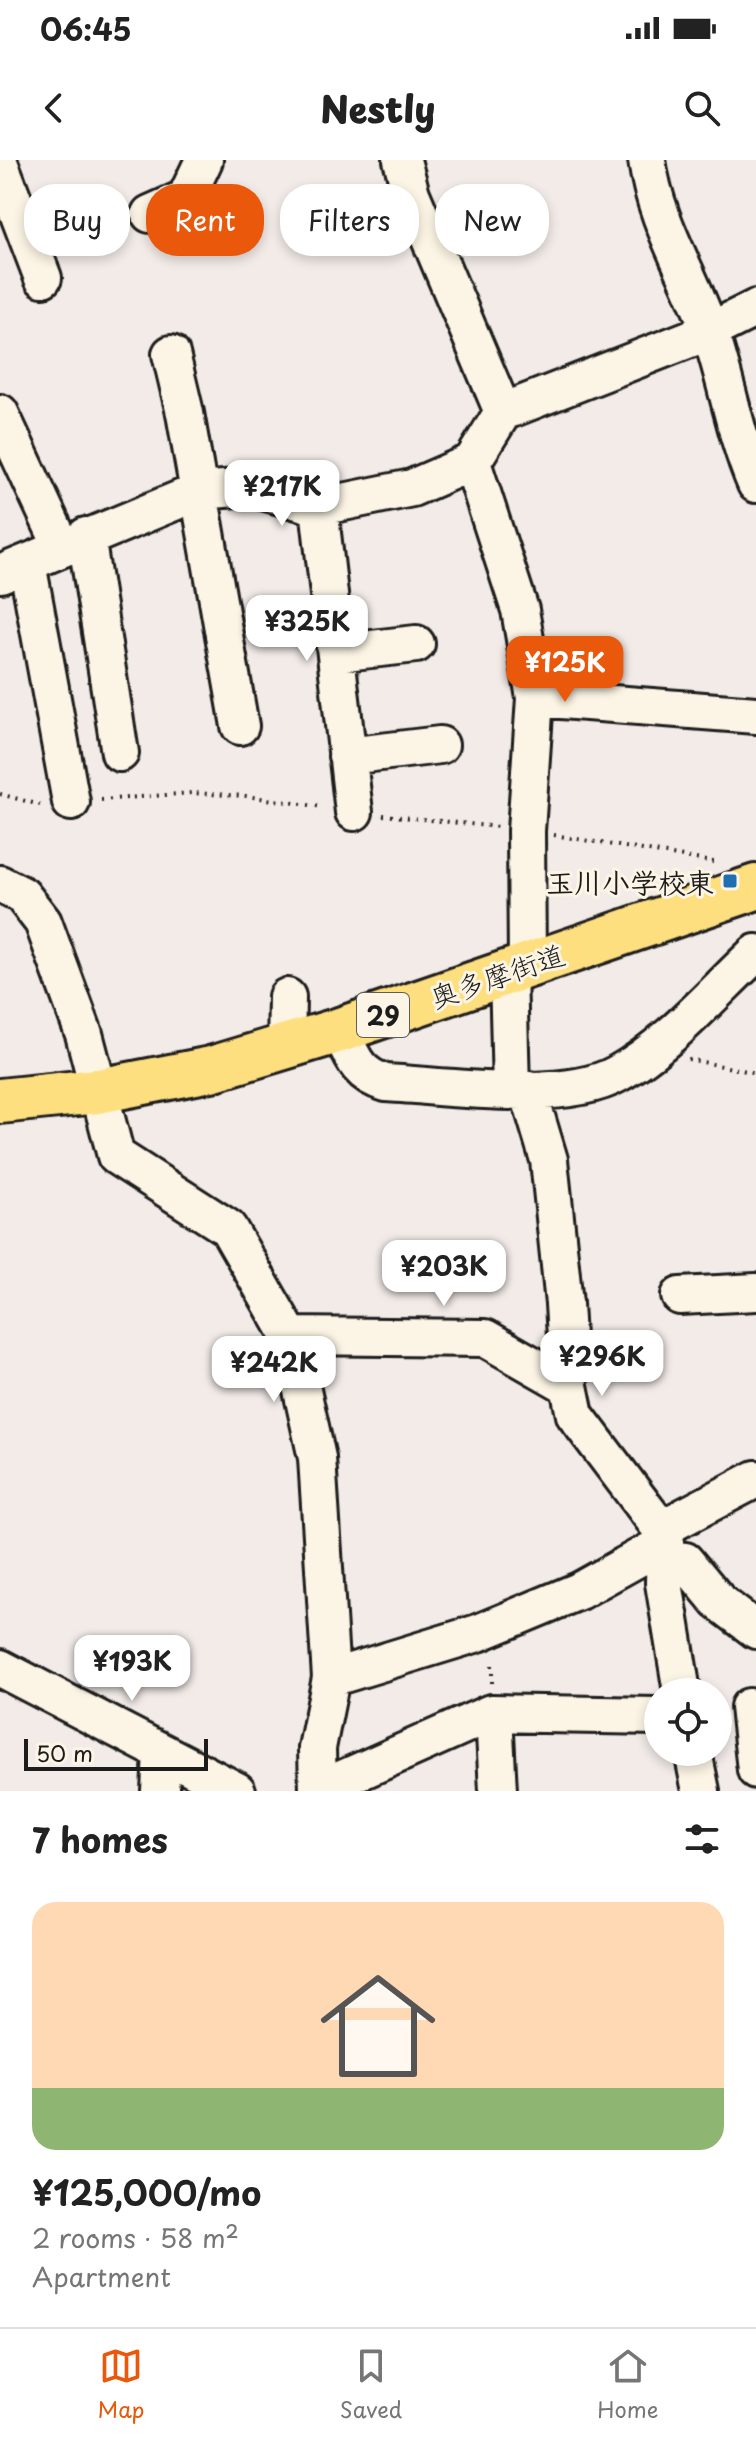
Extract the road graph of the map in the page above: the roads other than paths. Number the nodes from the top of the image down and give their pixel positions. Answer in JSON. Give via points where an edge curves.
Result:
{"nodes":[{"id":1,"x":204,"y":160,"type":"edge"},
{"id":2,"x":402,"y":160,"type":"edge"},
{"id":3,"x":647,"y":160,"type":"edge"},
{"id":4,"x":0,"y":165,"type":"edge"},
{"id":5,"x":193,"y":184,"type":"edge"},
{"id":6,"x":43,"y":278,"type":"dead end"},
{"id":7,"x":756,"y":308,"type":"edge"},
{"id":8,"x":710,"y":331,"type":"junction"},
{"id":9,"x":171,"y":354,"type":"dead end"},
{"id":10,"x":503,"y":412,"type":"junction"},
{"id":11,"x":0,"y":413,"type":"edge"},
{"id":12,"x":472,"y":462,"type":"junction"},
{"id":13,"x":756,"y":484,"type":"edge"},
{"id":14,"x":200,"y":491,"type":"junction"},
{"id":15,"x":319,"y":507,"type":"junction"},
{"id":16,"x":74,"y":542,"type":"junction"},
{"id":17,"x":14,"y":568,"type":"edge"},
{"id":18,"x":416,"y":644,"type":"dead end"},
{"id":19,"x":336,"y":653,"type":"junction"},
{"id":20,"x":535,"y":698,"type":"junction"},
{"id":21,"x":756,"y":715,"type":"edge"},
{"id":22,"x":240,"y":726,"type":"dead end"},
{"id":23,"x":440,"y":745,"type":"dead end"},
{"id":24,"x":120,"y":753,"type":"dead end"},
{"id":25,"x":347,"y":756,"type":"junction"},
{"id":26,"x":71,"y":802,"type":"dead end"},
{"id":27,"x":354,"y":812,"type":"dead end"},
{"id":28,"x":0,"y":884,"type":"edge"},
{"id":29,"x":756,"y":887,"type":"edge"},
{"id":30,"x":756,"y":953,"type":"edge"},
{"id":31,"x":518,"y":967,"type":"junction"},
{"id":32,"x":287,"y":997,"type":"dead end"},
{"id":33,"x":340,"y":1030,"type":"junction"},
{"id":34,"x":286,"y":1048,"type":"junction"},
{"id":35,"x":519,"y":1090,"type":"junction"},
{"id":36,"x":98,"y":1091,"type":"junction"},
{"id":37,"x":0,"y":1101,"type":"edge"},
{"id":38,"x":756,"y":1292,"type":"edge"},
{"id":39,"x":680,"y":1296,"type":"dead end"},
{"id":40,"x":290,"y":1336,"type":"junction"},
{"id":41,"x":569,"y":1386,"type":"junction"},
{"id":42,"x":756,"y":1479,"type":"edge"},
{"id":43,"x":664,"y":1544,"type":"junction"},
{"id":44,"x":756,"y":1630,"type":"edge"},
{"id":45,"x":0,"y":1668,"type":"edge"},
{"id":46,"x":331,"y":1678,"type":"junction"},
{"id":47,"x":680,"y":1678,"type":"edge"},
{"id":48,"x":741,"y":1708,"type":"edge"},
{"id":49,"x":493,"y":1714,"type":"junction"},
{"id":50,"x":644,"y":1716,"type":"edge"},
{"id":51,"x":162,"y":1752,"type":"junction"},
{"id":52,"x":696,"y":1766,"type":"edge"},
{"id":53,"x":756,"y":1770,"type":"edge"},
{"id":54,"x":318,"y":1790,"type":"edge"},
{"id":55,"x":160,"y":1791,"type":"edge"},
{"id":56,"x":237,"y":1791,"type":"edge"},
{"id":57,"x":498,"y":1791,"type":"edge"},
{"id":58,"x":701,"y":1791,"type":"edge"}],
"edges":[{"from":1,"to":5,"type":"street"},
{"from":2,"to":10,"type":"street","via":[[411,194]]},
{"from":3,"to":8,"type":"street","via":[[654,200]]},
{"from":4,"to":6,"type":"street"},
{"from":7,"to":8,"type":"street"},
{"from":8,"to":10,"type":"street"},
{"from":8,"to":13,"type":"street"},
{"from":9,"to":14,"type":"street"},
{"from":10,"to":12,"type":"street"},
{"from":11,"to":16,"type":"street"},
{"from":12,"to":15,"type":"street","via":[[412,488]]},
{"from":12,"to":20,"type":"street","via":[[520,610]]},
{"from":14,"to":15,"type":"street","via":[[249,487]]},
{"from":14,"to":16,"type":"street"},
{"from":14,"to":22,"type":"street"},
{"from":15,"to":19,"type":"street"},
{"from":16,"to":17,"type":"street"},
{"from":16,"to":24,"type":"street"},
{"from":17,"to":26,"type":"street"},
{"from":18,"to":19,"type":"street"},
{"from":19,"to":25,"type":"street"},
{"from":20,"to":21,"type":"street"},
{"from":20,"to":31,"type":"street"},
{"from":23,"to":25,"type":"street"},
{"from":25,"to":27,"type":"street"},
{"from":28,"to":36,"type":"street","via":[[22,895],[43,922],[84,1034]]},
{"from":29,"to":31,"type":"main road","name":"奥多摩街道","number":"29"},
{"from":30,"to":35,"type":"street","via":[[616,1075],[585,1085]]},
{"from":31,"to":33,"type":"main road","name":"奥多摩街道","number":"29"},
{"from":31,"to":35,"type":"street"},
{"from":32,"to":34,"type":"street"},
{"from":33,"to":34,"type":"main road","name":"奥多摩街道","number":"29"},
{"from":33,"to":35,"type":"street","via":[[358,1069],[368,1078]]},
{"from":34,"to":36,"type":"main road","name":"奥多摩街道","number":"29"},
{"from":35,"to":41,"type":"street","via":[[549,1160]]},
{"from":36,"to":37,"type":"main road","name":"奥多摩街道","number":"29"},
{"from":36,"to":40,"type":"street","via":[[116,1156],[228,1228]]},
{"from":38,"to":39,"type":"street"},
{"from":40,"to":41,"type":"street","via":[[485,1338]]},
{"from":40,"to":46,"type":"street","via":[[317,1458]]},
{"from":41,"to":43,"type":"street","via":[[575,1415]]},
{"from":42,"to":43,"type":"street"},
{"from":43,"to":44,"type":"street","via":[[719,1602]]},
{"from":43,"to":46,"type":"street","via":[[579,1591],[493,1627]]},
{"from":43,"to":47,"type":"street","via":[[664,1583]]},
{"from":45,"to":51,"type":"street"},
{"from":46,"to":54,"type":"street","via":[[317,1748]]},
{"from":48,"to":53,"type":"street"},
{"from":49,"to":50,"type":"street"},
{"from":49,"to":54,"type":"street"},
{"from":49,"to":57,"type":"street"},
{"from":51,"to":55,"type":"street"},
{"from":51,"to":56,"type":"street"},
{"from":52,"to":58,"type":"street"}]}
